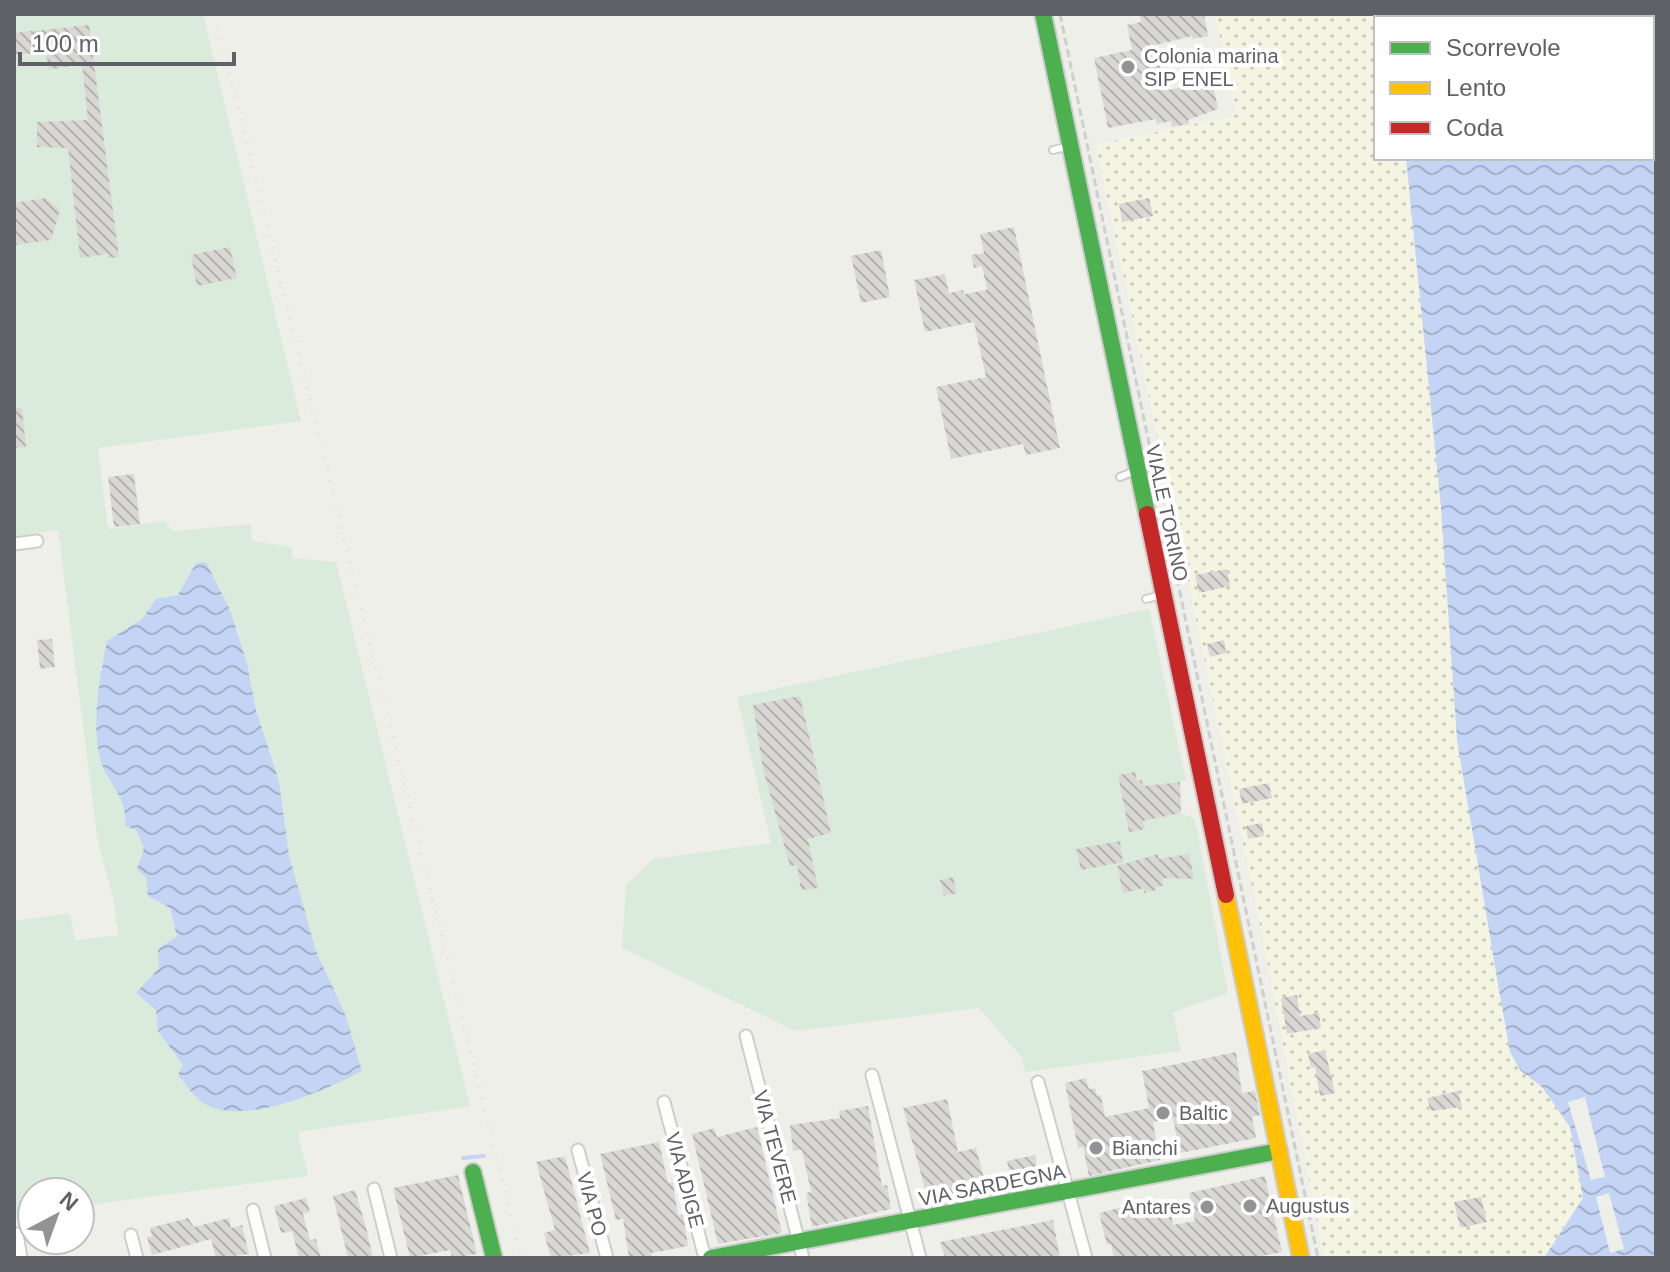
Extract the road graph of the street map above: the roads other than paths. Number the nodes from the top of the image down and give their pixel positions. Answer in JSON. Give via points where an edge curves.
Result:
{"nodes":[{"id":1,"x":1043,"y":14,"type":"edge"},
{"id":2,"x":1138,"y":470,"type":"junction"},
{"id":3,"x":1120,"y":477,"type":"dead end"},
{"id":4,"x":37,"y":541,"type":"dead end"},
{"id":5,"x":14,"y":544,"type":"edge"},
{"id":6,"x":1164,"y":594,"type":"junction"},
{"id":7,"x":1146,"y":599,"type":"dead end"},
{"id":8,"x":746,"y":1036,"type":"dead end"},
{"id":9,"x":872,"y":1075,"type":"dead end"},
{"id":10,"x":1038,"y":1082,"type":"dead end"},
{"id":11,"x":664,"y":1102,"type":"dead end"},
{"id":12,"x":578,"y":1150,"type":"dead end"},
{"id":13,"x":1279,"y":1151,"type":"junction"},
{"id":14,"x":473,"y":1172,"type":"dead end"},
{"id":15,"x":374,"y":1189,"type":"dead end"},
{"id":16,"x":1068,"y":1191,"type":"junction"},
{"id":17,"x":253,"y":1210,"type":"dead end"},
{"id":18,"x":910,"y":1221,"type":"junction"},
{"id":19,"x":131,"y":1235,"type":"dead end"},
{"id":20,"x":801,"y":1250,"type":"edge"},
{"id":21,"x":137,"y":1258,"type":"edge"},
{"id":22,"x":265,"y":1258,"type":"edge"},
{"id":23,"x":391,"y":1258,"type":"edge"},
{"id":24,"x":494,"y":1258,"type":"edge"},
{"id":25,"x":607,"y":1258,"type":"edge"},
{"id":26,"x":708,"y":1258,"type":"edge"},
{"id":27,"x":920,"y":1258,"type":"edge"},
{"id":28,"x":1086,"y":1258,"type":"edge"},
{"id":29,"x":1301,"y":1258,"type":"edge"}],
"edges":[{"from":1,"to":2,"type":"street","name":"VIALE TORINO","via":[[1062,148]]},
{"from":2,"to":3,"type":"lane"},
{"from":2,"to":6,"type":"street","name":"VIALE TORINO"},
{"from":4,"to":5,"type":"street"},
{"from":6,"to":7,"type":"lane"},
{"from":6,"to":13,"type":"street","name":"VIALE TORINO"},
{"from":8,"to":20,"type":"street","name":"VIA TEVERE"},
{"from":9,"to":18,"type":"street"},
{"from":10,"to":16,"type":"street"},
{"from":11,"to":26,"type":"street","name":"VIA ADIGE"},
{"from":12,"to":25,"type":"street","name":"VIA PO"},
{"from":13,"to":16,"type":"street","name":"VIA SARDEGNA"},
{"from":13,"to":29,"type":"street","name":"VIALE TORINO"},
{"from":14,"to":24,"type":"street"},
{"from":15,"to":23,"type":"street"},
{"from":16,"to":18,"type":"street","name":"VIA SARDEGNA"},
{"from":16,"to":28,"type":"street"},
{"from":17,"to":22,"type":"street"},
{"from":18,"to":20,"type":"street","name":"VIA SARDEGNA"},
{"from":18,"to":27,"type":"street"},
{"from":19,"to":21,"type":"street"},
{"from":20,"to":26,"type":"street","name":"VIA SARDEGNA"}]}
